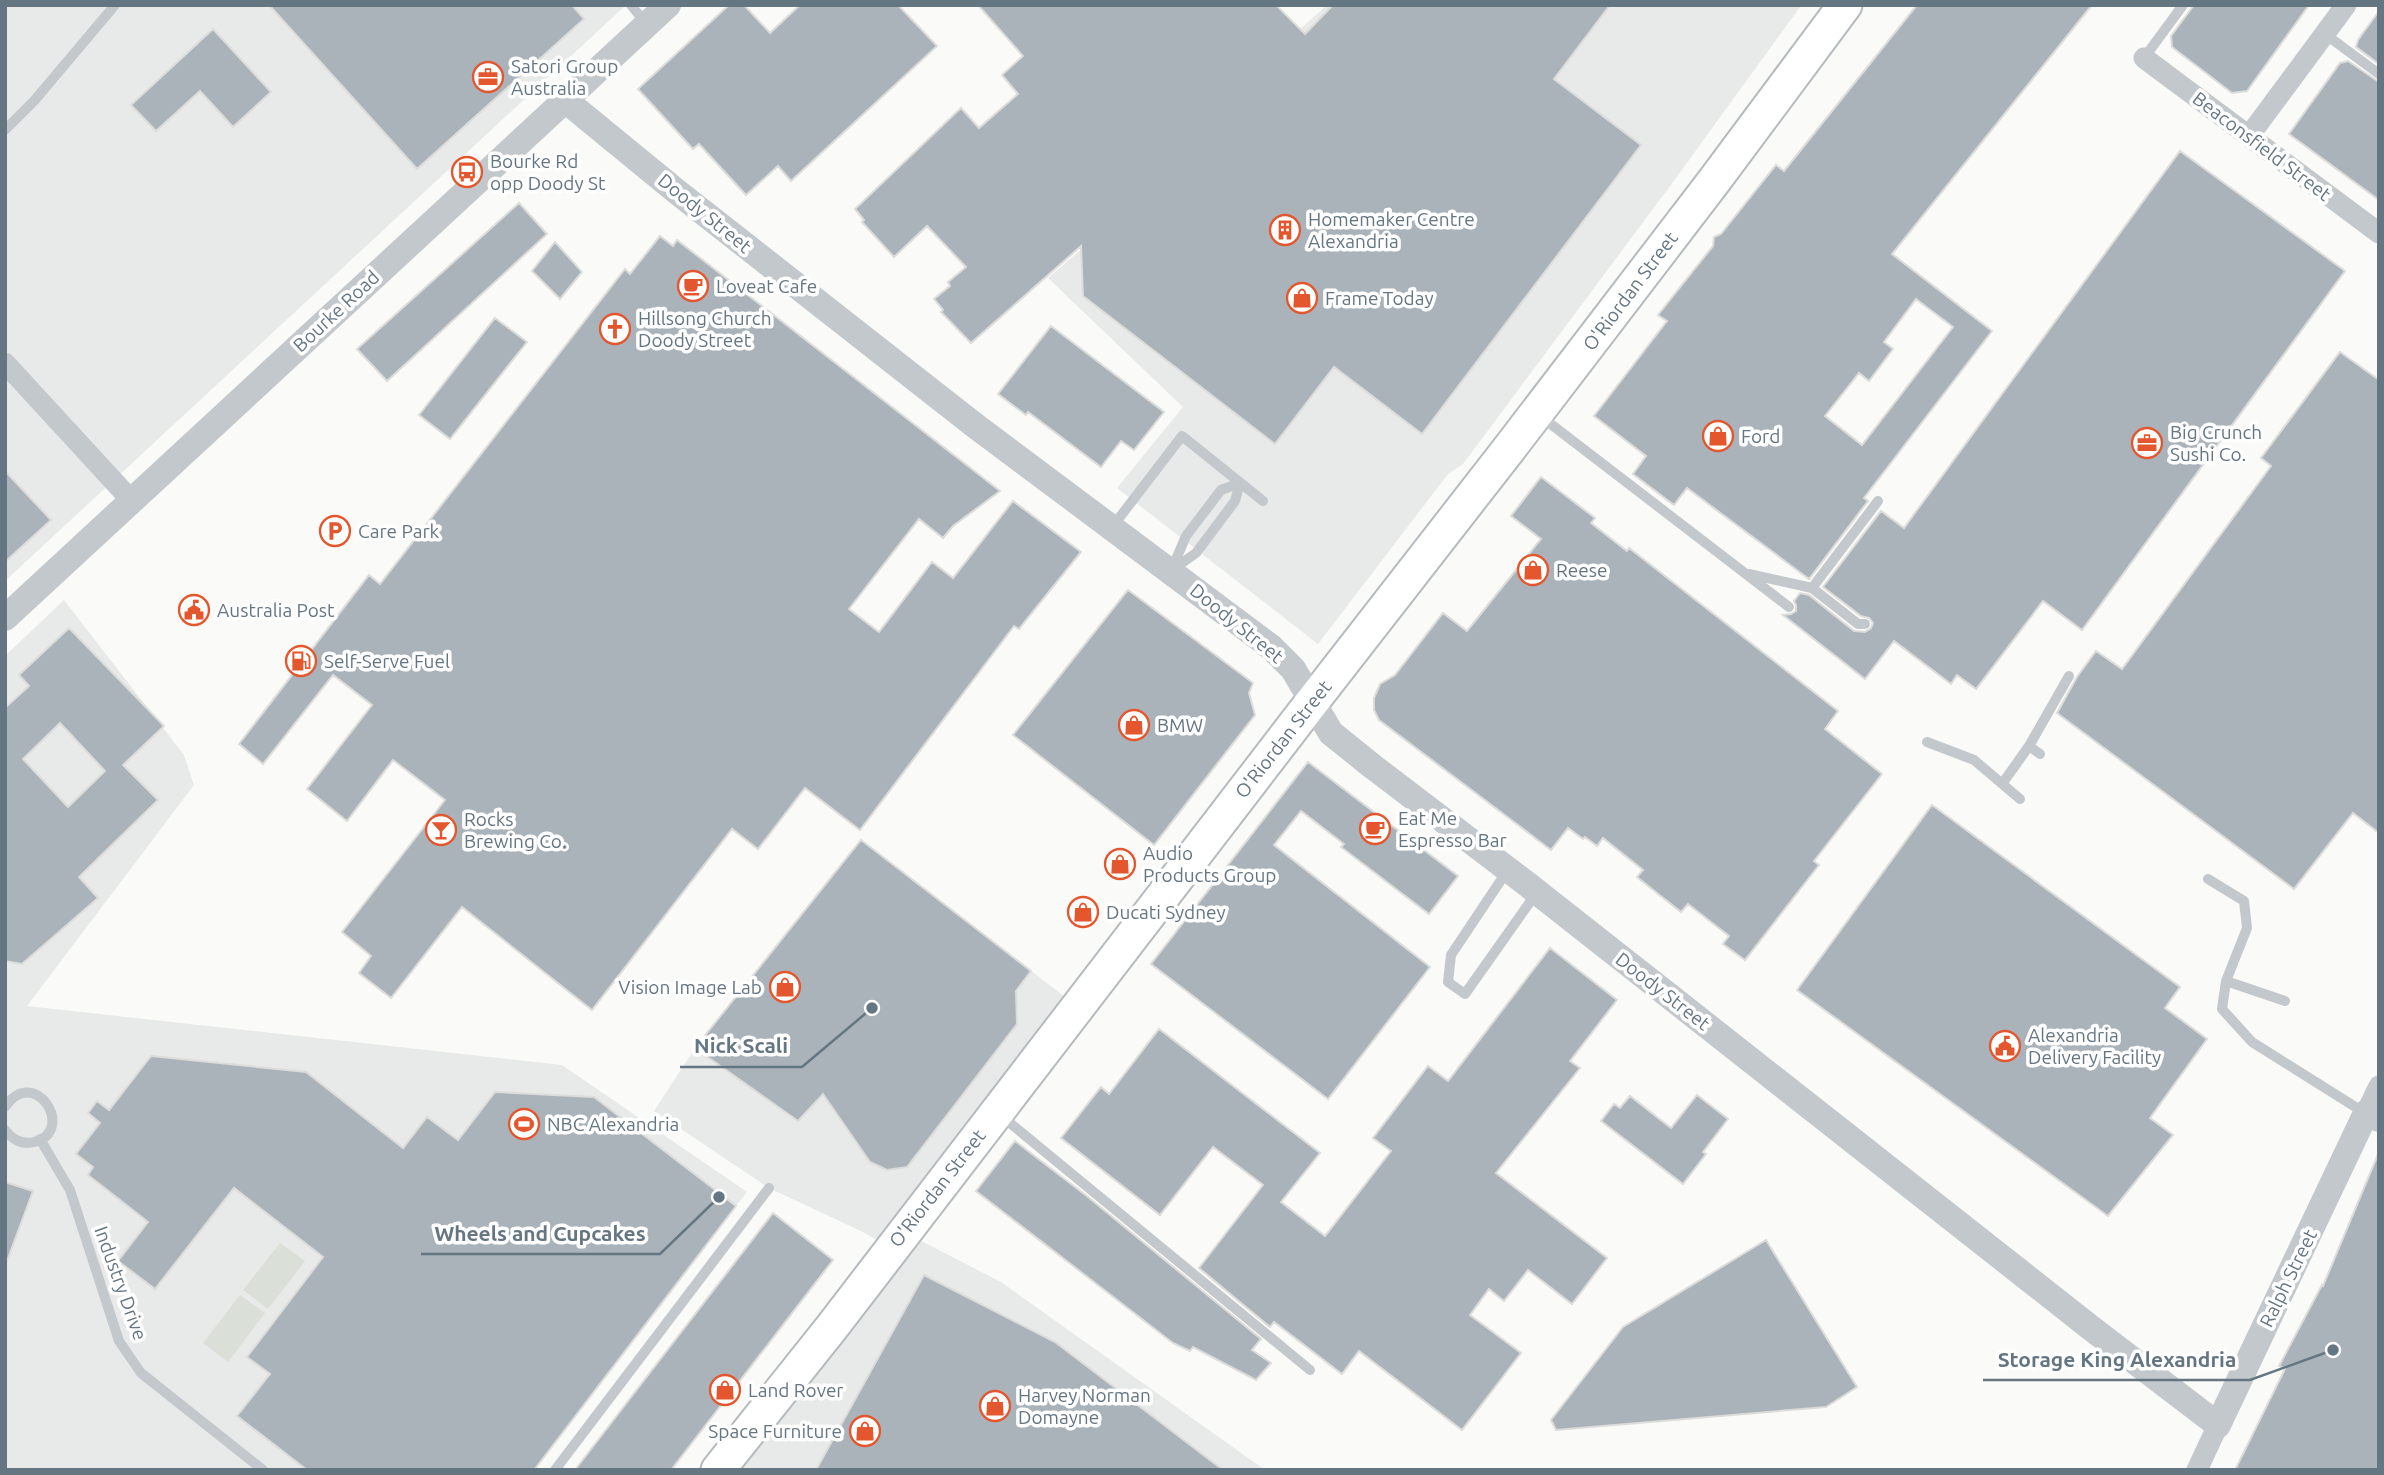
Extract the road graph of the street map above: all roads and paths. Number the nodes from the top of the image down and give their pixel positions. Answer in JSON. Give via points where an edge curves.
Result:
{"nodes":[{"id":1,"x":115,"y":5,"type":"edge"},
{"id":2,"x":667,"y":5,"type":"edge"},
{"id":3,"x":1845,"y":5,"type":"edge"},
{"id":4,"x":2183,"y":5,"type":"edge"},
{"id":5,"x":2346,"y":5,"type":"edge"},
{"id":6,"x":639,"y":15,"type":"edge"},
{"id":7,"x":2325,"y":34,"type":"junction"},
{"id":8,"x":2144,"y":58,"type":"joint"},
{"id":9,"x":2379,"y":74,"type":"edge"},
{"id":10,"x":565,"y":100,"type":"junction"},
{"id":11,"x":5,"y":130,"type":"edge"},
{"id":12,"x":2249,"y":136,"type":"junction"},
{"id":13,"x":2379,"y":233,"type":"edge"},
{"id":14,"x":5,"y":363,"type":"edge"},
{"id":15,"x":1536,"y":413,"type":"junction"},
{"id":16,"x":1240,"y":483,"type":"junction"},
{"id":17,"x":131,"y":500,"type":"junction"},
{"id":18,"x":1263,"y":501,"type":"dead end"},
{"id":19,"x":1878,"y":501,"type":"dead end"},
{"id":20,"x":1111,"y":528,"type":"junction"},
{"id":21,"x":1171,"y":571,"type":"junction"},
{"id":22,"x":1747,"y":574,"type":"junction"},
{"id":23,"x":1812,"y":588,"type":"junction"},
{"id":24,"x":1789,"y":607,"type":"dead end"},
{"id":25,"x":5,"y":618,"type":"edge"},
{"id":26,"x":1865,"y":624,"type":"dead end"},
{"id":27,"x":2069,"y":676,"type":"dead end"},
{"id":28,"x":1312,"y":702,"type":"junction"},
{"id":29,"x":1927,"y":742,"type":"dead end"},
{"id":30,"x":2029,"y":746,"type":"junction"},
{"id":31,"x":2040,"y":754,"type":"dead end"},
{"id":32,"x":2002,"y":784,"type":"junction"},
{"id":33,"x":2020,"y":799,"type":"dead end"},
{"id":34,"x":1508,"y":870,"type":"junction"},
{"id":35,"x":2208,"y":878,"type":"dead end"},
{"id":36,"x":1536,"y":892,"type":"junction"},
{"id":37,"x":2226,"y":981,"type":"junction"},
{"id":38,"x":2285,"y":1001,"type":"dead end"},
{"id":39,"x":2379,"y":1086,"type":"edge"},
{"id":40,"x":5,"y":1106,"type":"edge"},
{"id":41,"x":997,"y":1112,"type":"junction"},
{"id":42,"x":2373,"y":1116,"type":"edge"},
{"id":43,"x":5,"y":1130,"type":"edge"},
{"id":44,"x":40,"y":1139,"type":"junction"},
{"id":45,"x":769,"y":1188,"type":"dead end"},
{"id":46,"x":1310,"y":1370,"type":"dead end"},
{"id":47,"x":2218,"y":1425,"type":"junction"},
{"id":48,"x":264,"y":1470,"type":"edge"},
{"id":49,"x":555,"y":1470,"type":"edge"},
{"id":50,"x":718,"y":1470,"type":"edge"},
{"id":51,"x":2197,"y":1470,"type":"edge"}],
"edges":[{"from":1,"to":11,"type":"lane"},
{"from":2,"to":6,"type":"street","name":"Bourke Road"},
{"from":3,"to":15,"type":"main road","name":"O'Riordan Street"},
{"from":4,"to":8,"type":"lane"},
{"from":5,"to":7,"type":"street"},
{"from":6,"to":10,"type":"street","name":"Bourke Road"},
{"from":7,"to":9,"type":"lane"},
{"from":7,"to":12,"type":"street"},
{"from":8,"to":12,"type":"street","name":"Beaconsfield Street"},
{"from":10,"to":17,"type":"street","name":"Bourke Road"},
{"from":10,"to":20,"type":"street","name":"Doody Street"},
{"from":12,"to":13,"type":"street","name":"Beaconsfield Street"},
{"from":14,"to":17,"type":"street"},
{"from":15,"to":22,"type":"lane"},
{"from":15,"to":28,"type":"main road","name":"O'Riordan Street"},
{"from":16,"to":18,"type":"lane"},
{"from":16,"to":20,"type":"lane","via":[[1182,436]]},
{"from":16,"to":21,"type":"lane","via":[[1235,501],[1196,553]]},
{"from":16,"to":21,"type":"lane","via":[[1220,490],[1186,536]]},
{"from":17,"to":25,"type":"street","name":"Bourke Road"},
{"from":19,"to":23,"type":"lane"},
{"from":20,"to":21,"type":"street","name":"Doody Street"},
{"from":21,"to":28,"type":"street","name":"Doody Street","via":[[1271,647],[1293,669]]},
{"from":22,"to":23,"type":"lane"},
{"from":22,"to":24,"type":"lane"},
{"from":23,"to":26,"type":"lane","via":[[1858,624]]},
{"from":27,"to":30,"type":"lane"},
{"from":28,"to":34,"type":"street","name":"Doody Street","via":[[1331,733]]},
{"from":28,"to":41,"type":"main road","name":"O'Riordan Street"},
{"from":29,"to":32,"type":"lane","via":[[1974,760]]},
{"from":30,"to":31,"type":"lane"},
{"from":30,"to":32,"type":"lane"},
{"from":32,"to":33,"type":"lane"},
{"from":34,"to":36,"type":"street","name":"Doody Street"},
{"from":34,"to":36,"type":"lane","via":[[1451,955],[1448,982],[1465,994]]},
{"from":35,"to":37,"type":"lane","via":[[2244,901],[2247,928]]},
{"from":36,"to":47,"type":"street","name":"Doody Street"},
{"from":37,"to":38,"type":"lane"},
{"from":37,"to":42,"type":"lane","via":[[2221,1009],[2252,1042]]},
{"from":39,"to":42,"type":"street","name":"Ralph Street"},
{"from":40,"to":44,"type":"lane","via":[[19,1094],[43,1099],[52,1120]]},
{"from":41,"to":46,"type":"lane"},
{"from":41,"to":50,"type":"main road","name":"O'Riordan Street"},
{"from":42,"to":47,"type":"street","name":"Ralph Street"},
{"from":43,"to":44,"type":"lane","via":[[16,1141]]},
{"from":44,"to":48,"type":"lane","name":"Industry Drive","via":[[69,1190],[119,1341],[141,1373]]},
{"from":45,"to":49,"type":"lane"},
{"from":47,"to":51,"type":"street","name":"Ralph Street"}]}
